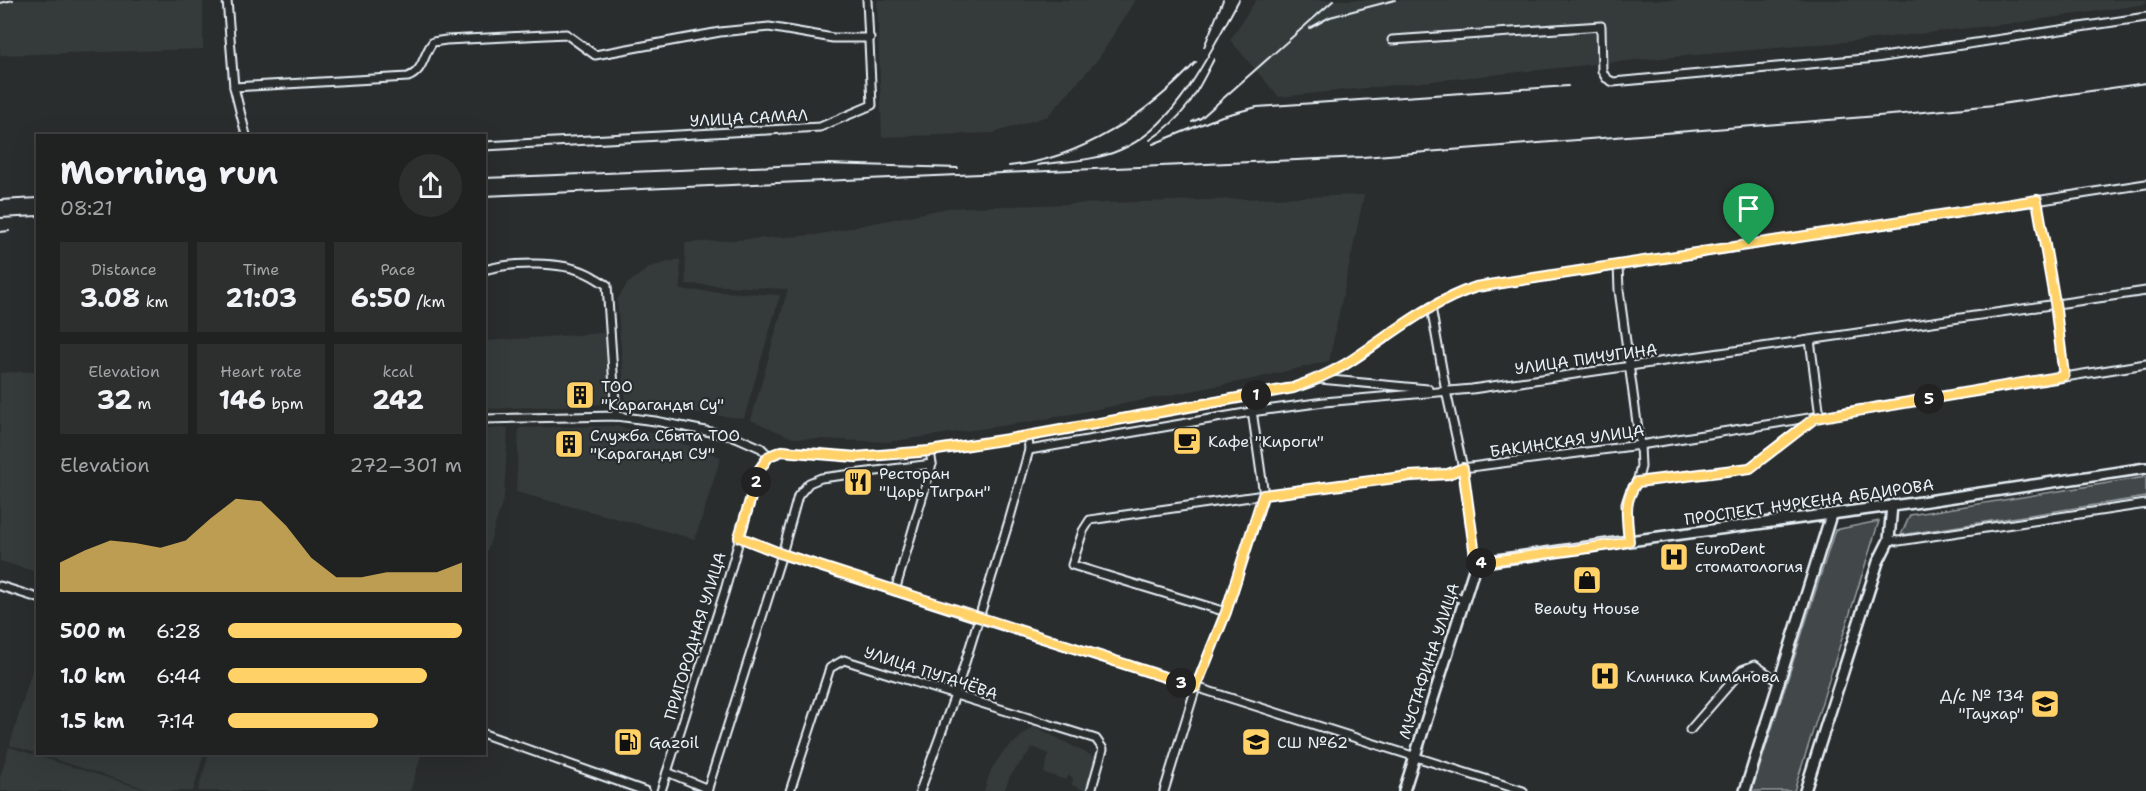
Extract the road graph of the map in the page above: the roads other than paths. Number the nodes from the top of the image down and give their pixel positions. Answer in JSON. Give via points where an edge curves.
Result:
{"nodes":[{"id":1,"x":227,"y":0,"type":"edge"},
{"id":2,"x":867,"y":0,"type":"edge"},
{"id":3,"x":2146,"y":17,"type":"edge"},
{"id":4,"x":870,"y":38,"type":"junction"},
{"id":5,"x":1392,"y":40,"type":"dead end"},
{"id":6,"x":234,"y":87,"type":"junction"},
{"id":7,"x":246,"y":134,"type":"edge"},
{"id":8,"x":486,"y":146,"type":"edge"},
{"id":9,"x":2146,"y":184,"type":"edge"},
{"id":10,"x":2037,"y":200,"type":"junction"},
{"id":11,"x":1618,"y":265,"type":"junction"},
{"id":12,"x":486,"y":270,"type":"edge"},
{"id":13,"x":2146,"y":291,"type":"edge"},
{"id":14,"x":2055,"y":303,"type":"junction"},
{"id":15,"x":1431,"y":307,"type":"junction"},
{"id":16,"x":1810,"y":340,"type":"junction"},
{"id":17,"x":2146,"y":364,"type":"edge"},
{"id":18,"x":1629,"y":366,"type":"junction"},
{"id":19,"x":2064,"y":376,"type":"junction"},
{"id":20,"x":1319,"y":379,"type":"junction"},
{"id":21,"x":1446,"y":391,"type":"junction"},
{"id":22,"x":1250,"y":396,"type":"junction"},
{"id":23,"x":1251,"y":412,"type":"junction"},
{"id":24,"x":616,"y":416,"type":"junction"},
{"id":25,"x":1818,"y":417,"type":"junction"},
{"id":26,"x":486,"y":419,"type":"edge"},
{"id":27,"x":1028,"y":436,"type":"junction"},
{"id":28,"x":1640,"y":445,"type":"junction"},
{"id":29,"x":1029,"y":450,"type":"junction"},
{"id":30,"x":930,"y":451,"type":"junction"},
{"id":31,"x":769,"y":456,"type":"junction"},
{"id":32,"x":864,"y":456,"type":"junction"},
{"id":33,"x":932,"y":464,"type":"junction"},
{"id":34,"x":1463,"y":468,"type":"junction"},
{"id":35,"x":2146,"y":468,"type":"edge"},
{"id":36,"x":864,"y":472,"type":"junction"},
{"id":37,"x":1637,"y":482,"type":"junction"},
{"id":38,"x":1263,"y":495,"type":"junction"},
{"id":39,"x":2146,"y":504,"type":"edge"},
{"id":40,"x":1892,"y":505,"type":"junction"},
{"id":41,"x":1832,"y":515,"type":"junction"},
{"id":42,"x":739,"y":537,"type":"junction"},
{"id":43,"x":1889,"y":540,"type":"junction"},
{"id":44,"x":1629,"y":541,"type":"junction"},
{"id":45,"x":782,"y":554,"type":"junction"},
{"id":46,"x":1476,"y":563,"type":"junction"},
{"id":47,"x":0,"y":586,"type":"edge"},
{"id":48,"x":895,"y":591,"type":"junction"},
{"id":49,"x":1452,"y":596,"type":"dead end"},
{"id":50,"x":36,"y":597,"type":"edge"},
{"id":51,"x":1465,"y":599,"type":"junction"},
{"id":52,"x":1226,"y":612,"type":"junction"},
{"id":53,"x":978,"y":618,"type":"junction"},
{"id":54,"x":1778,"y":681,"type":"junction"},
{"id":55,"x":1196,"y":687,"type":"junction"},
{"id":56,"x":955,"y":695,"type":"junction"},
{"id":57,"x":1690,"y":730,"type":"dead end"},
{"id":58,"x":486,"y":735,"type":"edge"},
{"id":59,"x":1414,"y":757,"type":"junction"},
{"id":60,"x":667,"y":772,"type":"junction"},
{"id":61,"x":707,"y":790,"type":"edge"},
{"id":62,"x":645,"y":791,"type":"edge"},
{"id":63,"x":661,"y":791,"type":"edge"},
{"id":64,"x":790,"y":791,"type":"edge"},
{"id":65,"x":920,"y":791,"type":"edge"},
{"id":66,"x":1090,"y":791,"type":"edge"},
{"id":67,"x":1164,"y":791,"type":"edge"},
{"id":68,"x":1404,"y":791,"type":"edge"},
{"id":69,"x":1523,"y":791,"type":"edge"},
{"id":70,"x":1745,"y":791,"type":"edge"},
{"id":71,"x":1805,"y":791,"type":"edge"}],
"edges":[{"from":1,"to":6,"type":"street"},
{"from":2,"to":4,"type":"street"},
{"from":3,"to":5,"type":"street","via":[[1876,58],[1613,82],[1602,71],[1601,26]]},
{"from":4,"to":6,"type":"street","via":[[833,38],[769,27],[595,55],[566,34],[446,40],[433,42],[422,66],[408,77]]},
{"from":4,"to":8,"type":"street","name":"УЛИЦА САМАЛ","via":[[872,105],[820,127]]},
{"from":6,"to":7,"type":"street"},
{"from":9,"to":10,"type":"street"},
{"from":10,"to":11,"type":"street"},
{"from":10,"to":14,"type":"street"},
{"from":11,"to":15,"type":"street","via":[[1476,287]]},
{"from":11,"to":18,"type":"street"},
{"from":12,"to":24,"type":"street","via":[[560,266],[586,273],[607,285]]},
{"from":13,"to":14,"type":"street","name":"УЛИЦА ПИЧУГИНА"},
{"from":14,"to":16,"type":"street","name":"УЛИЦА ПИЧУГИНА"},
{"from":14,"to":19,"type":"street"},
{"from":15,"to":20,"type":"street"},
{"from":15,"to":21,"type":"street","name":"МУСТАФИНА УЛИЦА"},
{"from":16,"to":18,"type":"street","name":"УЛИЦА ПИЧУГИНА"},
{"from":16,"to":25,"type":"street"},
{"from":17,"to":19,"type":"street","name":"БАКИНСКАЯ УЛИЦА"},
{"from":18,"to":21,"type":"street","name":"УЛИЦА ПИЧУГИНА"},
{"from":18,"to":28,"type":"street"},
{"from":19,"to":25,"type":"street","name":"БАКИНСКАЯ УЛИЦА"},
{"from":20,"to":21,"type":"street"},
{"from":20,"to":22,"type":"street"},
{"from":21,"to":23,"type":"street","name":"УЛИЦА ПИЧУГИНА"},
{"from":21,"to":34,"type":"street","name":"МУСТАФИНА УЛИЦА"},
{"from":22,"to":23,"type":"street"},
{"from":22,"to":27,"type":"street"},
{"from":23,"to":29,"type":"street","name":"УЛИЦА ПИЧУГИНА"},
{"from":23,"to":38,"type":"street"},
{"from":24,"to":26,"type":"street"},
{"from":24,"to":31,"type":"street","via":[[736,437]]},
{"from":25,"to":28,"type":"street","name":"БАКИНСКАЯ УЛИЦА"},
{"from":25,"to":37,"type":"street","via":[[1750,468]]},
{"from":27,"to":29,"type":"street"},
{"from":27,"to":30,"type":"street"},
{"from":28,"to":34,"type":"street","name":"БАКИНСКАЯ УЛИЦА"},
{"from":28,"to":37,"type":"street"},
{"from":29,"to":53,"type":"street"},
{"from":30,"to":32,"type":"street"},
{"from":30,"to":33,"type":"street"},
{"from":31,"to":32,"type":"street","via":[[782,451]]},
{"from":31,"to":42,"type":"street","name":"ПРИГОРОДНАЯ УЛИЦА","via":[[759,470]]},
{"from":32,"to":36,"type":"street"},
{"from":33,"to":36,"type":"street"},
{"from":33,"to":48,"type":"street"},
{"from":34,"to":38,"type":"street","name":"БАКИНСКАЯ УЛИЦА","via":[[1441,475]]},
{"from":34,"to":46,"type":"street","name":"МУСТАФИНА УЛИЦА"},
{"from":35,"to":40,"type":"main road","name":"ПРОСПЕКТ НУРКЕНА АБДИРОВА"},
{"from":36,"to":45,"type":"street","via":[[809,483],[798,496]]},
{"from":37,"to":44,"type":"street","via":[[1626,504]]},
{"from":38,"to":52,"type":"street"},
{"from":38,"to":52,"type":"street","name":"БАКИНСКАЯ УЛИЦА","via":[[1090,520],[1072,565]]},
{"from":39,"to":43,"type":"street"},
{"from":40,"to":41,"type":"main road","name":"ПРОСПЕКТ НУРКЕНА АБДИРОВА"},
{"from":40,"to":43,"type":"main road"},
{"from":41,"to":44,"type":"main road","name":"ПРОСПЕКТ НУРКЕНА АБДИРОВА"},
{"from":41,"to":54,"type":"main road"},
{"from":42,"to":45,"type":"street"},
{"from":42,"to":60,"type":"street","name":"ПРИГОРОДНАЯ УЛИЦА"},
{"from":43,"to":71,"type":"main road","via":[[1878,562]]},
{"from":44,"to":46,"type":"main road","name":"ПРОСПЕКТ НУРКЕНА АБДИРОВА"},
{"from":45,"to":48,"type":"street"},
{"from":45,"to":61,"type":"street"},
{"from":46,"to":51,"type":"main road","name":"МУСТАФИНА УЛИЦА"},
{"from":47,"to":50,"type":"street"},
{"from":48,"to":53,"type":"street"},
{"from":49,"to":51,"type":"street"},
{"from":51,"to":59,"type":"main road","name":"МУСТАФИНА УЛИЦА"},
{"from":52,"to":55,"type":"street"},
{"from":53,"to":55,"type":"street"},
{"from":53,"to":56,"type":"street"},
{"from":54,"to":57,"type":"street","via":[[1755,665],[1742,670]]},
{"from":54,"to":70,"type":"main road"},
{"from":55,"to":59,"type":"street"},
{"from":55,"to":67,"type":"street"},
{"from":56,"to":64,"type":"street","name":"УЛИЦА ПУГАЧЁВА","via":[[844,660],[830,668]]},
{"from":56,"to":65,"type":"street"},
{"from":56,"to":66,"type":"street","name":"УЛИЦА ПУГАЧЁВА","via":[[1096,739],[1103,749]]},
{"from":58,"to":62,"type":"street"},
{"from":59,"to":68,"type":"main road","name":"МУСТАФИНА УЛИЦА"},
{"from":59,"to":69,"type":"street"},
{"from":60,"to":61,"type":"street"},
{"from":60,"to":63,"type":"street","name":"ПРИГОРОДНАЯ УЛИЦА"}]}
